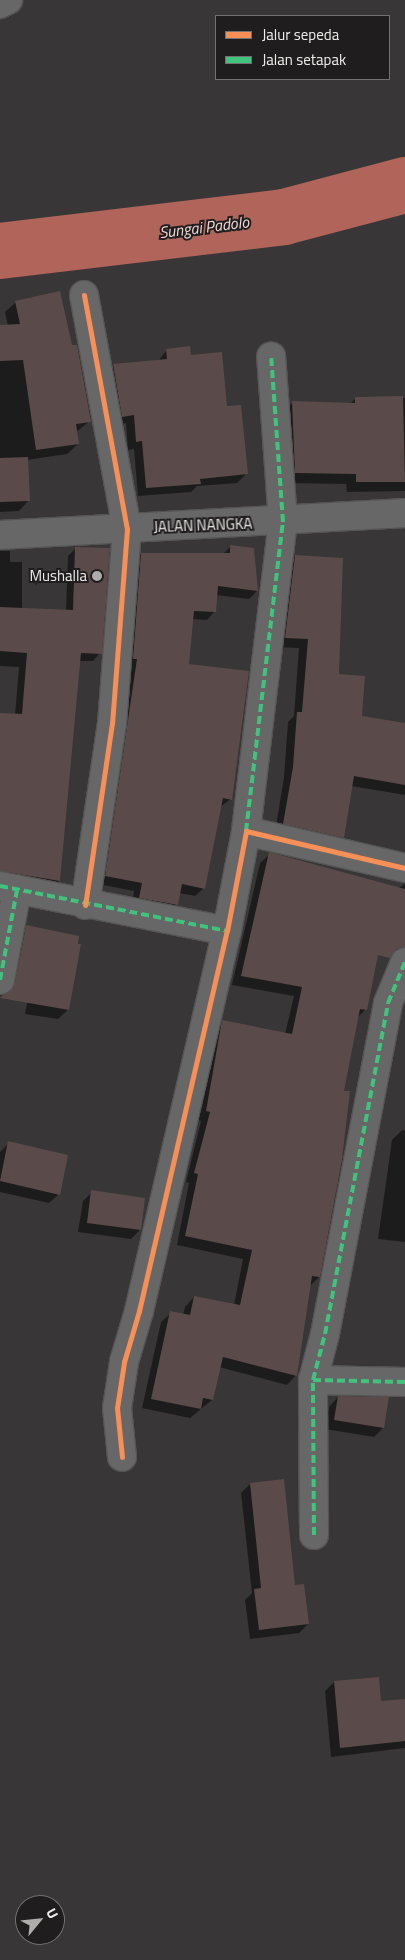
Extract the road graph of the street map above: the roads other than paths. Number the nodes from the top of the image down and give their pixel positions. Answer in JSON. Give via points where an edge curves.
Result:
{"nodes":[{"id":1,"x":8,"y":0,"type":"edge"},
{"id":2,"x":0,"y":4,"type":"edge"},
{"id":3,"x":84,"y":295,"type":"dead end"},
{"id":4,"x":272,"y":356,"type":"dead end"},
{"id":5,"x":405,"y":513,"type":"edge"},
{"id":6,"x":283,"y":522,"type":"junction"},
{"id":7,"x":127,"y":528,"type":"junction"},
{"id":8,"x":0,"y":534,"type":"edge"},
{"id":9,"x":246,"y":831,"type":"junction"},
{"id":10,"x":405,"y":868,"type":"edge"},
{"id":11,"x":8,"y":888,"type":"edge"},
{"id":12,"x":85,"y":905,"type":"junction"},
{"id":13,"x":227,"y":931,"type":"junction"},
{"id":14,"x":405,"y":962,"type":"edge"},
{"id":15,"x":0,"y":980,"type":"edge"},
{"id":16,"x":313,"y":1380,"type":"junction"},
{"id":17,"x":405,"y":1382,"type":"edge"},
{"id":18,"x":122,"y":1457,"type":"dead end"},
{"id":19,"x":314,"y":1535,"type":"dead end"}],
"edges":[{"from":1,"to":2,"type":"street"},
{"from":3,"to":7,"type":"street"},
{"from":4,"to":6,"type":"street"},
{"from":5,"to":6,"type":"street","name":"JALAN NANGKA"},
{"from":6,"to":7,"type":"street","name":"JALAN NANGKA"},
{"from":6,"to":9,"type":"street"},
{"from":7,"to":8,"type":"street","name":"JALAN NANGKA"},
{"from":7,"to":12,"type":"street","via":[[112,723]]},
{"from":9,"to":10,"type":"street"},
{"from":9,"to":13,"type":"street"},
{"from":11,"to":12,"type":"street"},
{"from":11,"to":15,"type":"street"},
{"from":12,"to":13,"type":"street"},
{"from":13,"to":18,"type":"street","via":[[139,1311],[124,1362],[117,1408]]},
{"from":14,"to":16,"type":"street","via":[[388,1003],[325,1334]]},
{"from":16,"to":17,"type":"street"},
{"from":16,"to":19,"type":"street"}]}
